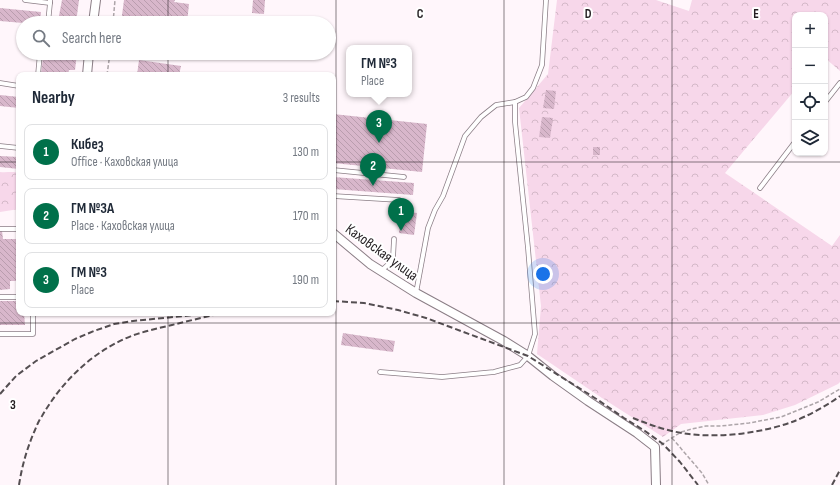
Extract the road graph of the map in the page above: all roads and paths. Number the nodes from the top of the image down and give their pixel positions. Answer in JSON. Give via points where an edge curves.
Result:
{"nodes":[{"id":1,"x":25,"y":0,"type":"edge"},
{"id":2,"x":96,"y":0,"type":"edge"},
{"id":3,"x":115,"y":0,"type":"edge"},
{"id":4,"x":546,"y":0,"type":"edge"},
{"id":5,"x":50,"y":2,"type":"edge"},
{"id":6,"x":49,"y":16,"type":"edge"},
{"id":7,"x":94,"y":16,"type":"edge"},
{"id":8,"x":114,"y":16,"type":"edge"},
{"id":9,"x":39,"y":60,"type":"edge"},
{"id":10,"x":88,"y":60,"type":"edge"},
{"id":11,"x":109,"y":60,"type":"edge"},
{"id":12,"x":38,"y":72,"type":"edge"},
{"id":13,"x":87,"y":72,"type":"edge"},
{"id":14,"x":107,"y":72,"type":"edge"},
{"id":15,"x":840,"y":83,"type":"edge"},
{"id":16,"x":0,"y":84,"type":"edge"},
{"id":17,"x":16,"y":86,"type":"edge"},
{"id":18,"x":828,"y":98,"type":"edge"},
{"id":19,"x":515,"y":102,"type":"junction"},
{"id":20,"x":0,"y":146,"type":"edge"},
{"id":21,"x":792,"y":146,"type":"edge"},
{"id":22,"x":16,"y":148,"type":"edge"},
{"id":23,"x":336,"y":170,"type":"edge"},
{"id":24,"x":404,"y":177,"type":"dead end"},
{"id":25,"x":760,"y":188,"type":"dead end"},
{"id":26,"x":336,"y":196,"type":"edge"},
{"id":27,"x":398,"y":200,"type":"dead end"},
{"id":28,"x":0,"y":229,"type":"edge"},
{"id":29,"x":16,"y":229,"type":"edge"},
{"id":30,"x":336,"y":236,"type":"edge"},
{"id":31,"x":394,"y":239,"type":"dead end"},
{"id":32,"x":381,"y":271,"type":"junction"},
{"id":33,"x":416,"y":293,"type":"junction"},
{"id":34,"x":0,"y":297,"type":"edge"},
{"id":35,"x":16,"y":297,"type":"edge"},
{"id":36,"x":33,"y":316,"type":"edge"},
{"id":37,"x":0,"y":334,"type":"edge"},
{"id":38,"x":528,"y":356,"type":"junction"},
{"id":39,"x":380,"y":372,"type":"dead end"},
{"id":40,"x":840,"y":389,"type":"edge"},
{"id":41,"x":672,"y":438,"type":"junction"},
{"id":42,"x":655,"y":447,"type":"junction"},
{"id":43,"x":656,"y":485,"type":"edge"},
{"id":44,"x":709,"y":485,"type":"edge"}],
"edges":[{"from":1,"to":5,"type":"lane"},
{"from":2,"to":7,"type":"street"},
{"from":3,"to":8,"type":"path"},
{"from":4,"to":19,"type":"lane","via":[[542,65],[533,88],[526,97]]},
{"from":5,"to":6,"type":"lane"},
{"from":9,"to":12,"type":"lane"},
{"from":10,"to":13,"type":"street"},
{"from":11,"to":14,"type":"path"},
{"from":15,"to":18,"type":"lane"},
{"from":16,"to":17,"type":"lane"},
{"from":19,"to":33,"type":"lane","via":[[496,105],[464,136],[443,196],[428,228]]},
{"from":19,"to":38,"type":"lane","via":[[535,334]]},
{"from":20,"to":22,"type":"lane"},
{"from":21,"to":25,"type":"lane"},
{"from":23,"to":24,"type":"lane"},
{"from":26,"to":27,"type":"lane"},
{"from":28,"to":29,"type":"lane"},
{"from":30,"to":32,"type":"street","name":"Каховская улица"},
{"from":31,"to":32,"type":"lane","via":[[392,261]]},
{"from":32,"to":33,"type":"street","name":"Каховская улица"},
{"from":33,"to":38,"type":"street","name":"Каховская улица"},
{"from":34,"to":35,"type":"lane"},
{"from":36,"to":37,"type":"lane","via":[[33,334]]},
{"from":38,"to":39,"type":"lane","via":[[520,365],[494,372],[442,377]]},
{"from":38,"to":42,"type":"street","name":"Каховская улица"},
{"from":40,"to":41,"type":"path","via":[[818,402],[781,417],[748,423],[706,426],[681,432]]},
{"from":41,"to":42,"type":"path"},
{"from":41,"to":44,"type":"path"},
{"from":42,"to":43,"type":"street"}]}
